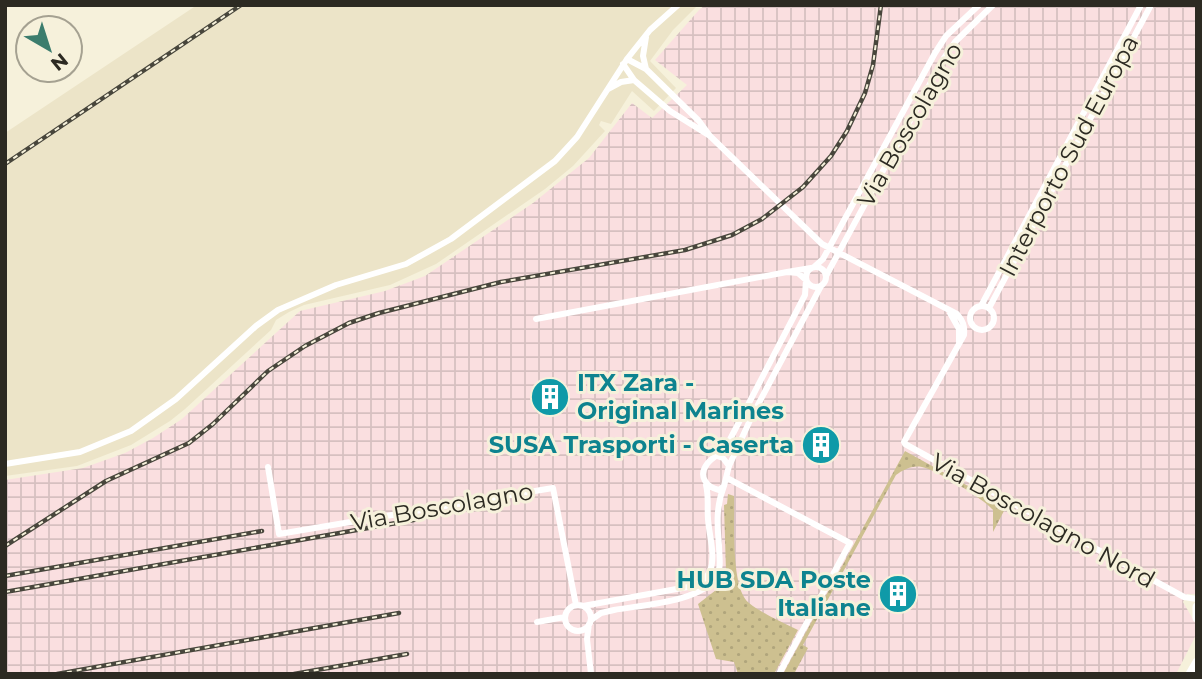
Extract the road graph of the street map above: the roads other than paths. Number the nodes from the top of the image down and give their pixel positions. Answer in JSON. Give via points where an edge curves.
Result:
{"nodes":[{"id":1,"x":678,"y":5,"type":"edge"},
{"id":2,"x":979,"y":5,"type":"edge"},
{"id":3,"x":993,"y":5,"type":"edge"},
{"id":4,"x":1141,"y":5,"type":"edge"},
{"id":5,"x":1151,"y":5,"type":"edge"},
{"id":6,"x":650,"y":30,"type":"junction"},
{"id":7,"x":625,"y":61,"type":"junction"},
{"id":8,"x":646,"y":69,"type":"junction"},
{"id":9,"x":634,"y":80,"type":"junction"},
{"id":10,"x":606,"y":90,"type":"junction"},
{"id":11,"x":687,"y":109,"type":"junction"},
{"id":12,"x":680,"y":117,"type":"junction"},
{"id":13,"x":710,"y":136,"type":"junction"},
{"id":14,"x":812,"y":267,"type":"junction"},
{"id":15,"x":787,"y":272,"type":"junction"},
{"id":16,"x":826,"y":276,"type":"junction"},
{"id":17,"x":806,"y":280,"type":"junction"},
{"id":18,"x":821,"y":286,"type":"junction"},
{"id":19,"x":536,"y":319,"type":"dead end"},
{"id":20,"x":717,"y":456,"type":"junction"},
{"id":21,"x":5,"y":464,"type":"edge"},
{"id":22,"x":729,"y":466,"type":"junction"},
{"id":23,"x":268,"y":467,"type":"dead end"},
{"id":24,"x":727,"y":478,"type":"junction"},
{"id":25,"x":706,"y":483,"type":"junction"},
{"id":26,"x":724,"y":486,"type":"junction"},
{"id":27,"x":1184,"y":597,"type":"junction"},
{"id":28,"x":1197,"y":599,"type":"edge"},
{"id":29,"x":579,"y":605,"type":"junction"},
{"id":30,"x":1196,"y":612,"type":"edge"},
{"id":31,"x":565,"y":617,"type":"junction"},
{"id":32,"x":537,"y":622,"type":"dead end"},
{"id":33,"x":590,"y":622,"type":"junction"},
{"id":34,"x":571,"y":629,"type":"junction"},
{"id":35,"x":587,"y":653,"type":"junction"},
{"id":36,"x":1197,"y":662,"type":"edge"},
{"id":37,"x":591,"y":674,"type":"edge"},
{"id":38,"x":779,"y":674,"type":"edge"},
{"id":39,"x":1190,"y":674,"type":"edge"}],
"edges":[{"from":1,"to":6,"type":"street"},
{"from":2,"to":14,"type":"street","name":"Via Boscolagno","via":[[935,53],[823,259]]},
{"from":3,"to":16,"type":"street","name":"Via Boscolagno","via":[[944,58]]},
{"from":4,"to":5,"type":"street","name":"Interporto Sud Europa","via":[[985,307]]},
{"from":6,"to":7,"type":"street"},
{"from":6,"to":8,"type":"street","via":[[643,48]]},
{"from":7,"to":8,"type":"street"},
{"from":7,"to":9,"type":"street"},
{"from":7,"to":10,"type":"street"},
{"from":8,"to":11,"type":"street"},
{"from":9,"to":10,"type":"street"},
{"from":9,"to":12,"type":"street"},
{"from":10,"to":21,"type":"street","via":[[555,161],[432,251],[278,310],[176,399],[131,431],[80,452]]},
{"from":11,"to":12,"type":"street","via":[[678,110]]},
{"from":11,"to":13,"type":"street"},
{"from":12,"to":13,"type":"street"},
{"from":13,"to":27,"type":"street","name":"Via Boscolagno Nord","via":[[819,242],[949,311],[959,328],[959,342],[904,442]]},
{"from":14,"to":15,"type":"street"},
{"from":14,"to":16,"type":"street","via":[[823,269]]},
{"from":14,"to":17,"type":"street","name":"Via Boscolagno"},
{"from":15,"to":17,"type":"street"},
{"from":15,"to":19,"type":"street"},
{"from":16,"to":18,"type":"street","name":"Via Boscolagno"},
{"from":17,"to":18,"type":"street"},
{"from":17,"to":20,"type":"street","name":"Via Boscolagno","via":[[805,295],[725,449]]},
{"from":18,"to":22,"type":"street","name":"Via Boscolagno"},
{"from":20,"to":22,"type":"street"},
{"from":20,"to":25,"type":"street","name":"Via Boscolagno","via":[[705,467]]},
{"from":22,"to":24,"type":"street","name":"Via Boscolagno"},
{"from":23,"to":29,"type":"street","name":"Via Boscolagno","via":[[279,534],[553,488]]},
{"from":24,"to":26,"type":"street","name":"Via Boscolagno"},
{"from":24,"to":38,"type":"street","via":[[850,543]]},
{"from":25,"to":26,"type":"street","via":[[719,490]]},
{"from":25,"to":29,"type":"street","name":"Via Boscolagno","via":[[711,548],[711,569],[706,577],[693,586]]},
{"from":26,"to":33,"type":"street","name":"Via Boscolagno","via":[[717,516],[720,566],[711,584],[694,594],[614,610]]},
{"from":27,"to":28,"type":"street","name":"Via Boscolagno Nord"},
{"from":27,"to":30,"type":"street","name":"Via Boscolagno Nord"},
{"from":29,"to":31,"type":"street","via":[[570,608]]},
{"from":29,"to":33,"type":"street","name":"Via Boscolagno","via":[[589,611]]},
{"from":31,"to":32,"type":"street"},
{"from":31,"to":34,"type":"street"},
{"from":33,"to":34,"type":"street","name":"Via Boscolagno","via":[[579,631]]},
{"from":33,"to":35,"type":"street"},
{"from":34,"to":35,"type":"street"},
{"from":35,"to":37,"type":"street"},
{"from":36,"to":39,"type":"main road"}]}
